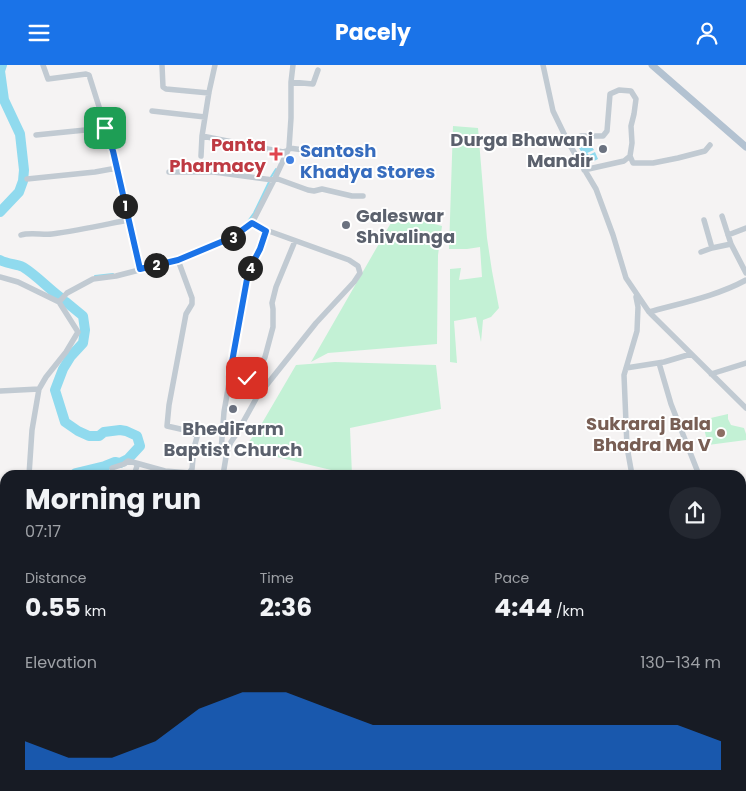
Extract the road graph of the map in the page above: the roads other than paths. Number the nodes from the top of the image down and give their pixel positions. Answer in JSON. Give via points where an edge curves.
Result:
{"nodes":[{"id":1,"x":43,"y":65,"type":"edge"},
{"id":2,"x":162,"y":65,"type":"edge"},
{"id":3,"x":215,"y":65,"type":"edge"},
{"id":4,"x":293,"y":65,"type":"edge"},
{"id":5,"x":544,"y":65,"type":"edge"},
{"id":6,"x":652,"y":65,"type":"edge"},
{"id":7,"x":318,"y":70,"type":"dead end"},
{"id":8,"x":291,"y":82,"type":"junction"},
{"id":9,"x":209,"y":93,"type":"junction"},
{"id":10,"x":152,"y":111,"type":"dead end"},
{"id":11,"x":205,"y":117,"type":"junction"},
{"id":12,"x":105,"y":128,"type":"junction"},
{"id":13,"x":36,"y":135,"type":"dead end"},
{"id":14,"x":202,"y":136,"type":"junction"},
{"id":15,"x":568,"y":142,"type":"junction"},
{"id":16,"x":710,"y":145,"type":"dead end"},
{"id":17,"x":746,"y":147,"type":"edge"},
{"id":18,"x":288,"y":150,"type":"junction"},
{"id":19,"x":363,"y":153,"type":"dead end"},
{"id":20,"x":201,"y":156,"type":"dead end"},
{"id":21,"x":630,"y":157,"type":"junction"},
{"id":22,"x":117,"y":168,"type":"junction"},
{"id":23,"x":584,"y":171,"type":"junction"},
{"id":24,"x":169,"y":172,"type":"dead end"},
{"id":25,"x":27,"y":179,"type":"dead end"},
{"id":26,"x":274,"y":179,"type":"junction"},
{"id":27,"x":363,"y":196,"type":"dead end"},
{"id":28,"x":722,"y":216,"type":"dead end"},
{"id":29,"x":128,"y":220,"type":"junction"},
{"id":30,"x":704,"y":220,"type":"dead end"},
{"id":31,"x":252,"y":223,"type":"junction"},
{"id":32,"x":746,"y":228,"type":"edge"},
{"id":33,"x":266,"y":231,"type":"junction"},
{"id":34,"x":21,"y":235,"type":"dead end"},
{"id":35,"x":728,"y":235,"type":"junction"},
{"id":36,"x":295,"y":241,"type":"junction"},
{"id":37,"x":731,"y":244,"type":"junction"},
{"id":38,"x":712,"y":249,"type":"junction"},
{"id":39,"x":701,"y":252,"type":"dead end"},
{"id":40,"x":178,"y":260,"type":"junction"},
{"id":41,"x":140,"y":269,"type":"junction"},
{"id":42,"x":746,"y":273,"type":"edge"},
{"id":43,"x":0,"y":277,"type":"edge"},
{"id":44,"x":746,"y":280,"type":"edge"},
{"id":45,"x":636,"y":294,"type":"junction"},
{"id":46,"x":59,"y":302,"type":"junction"},
{"id":47,"x":649,"y":312,"type":"junction"},
{"id":48,"x":691,"y":354,"type":"junction"},
{"id":49,"x":658,"y":363,"type":"junction"},
{"id":50,"x":746,"y":363,"type":"edge"},
{"id":51,"x":626,"y":368,"type":"junction"},
{"id":52,"x":230,"y":373,"type":"junction"},
{"id":53,"x":711,"y":374,"type":"junction"},
{"id":54,"x":39,"y":389,"type":"junction"},
{"id":55,"x":0,"y":391,"type":"edge"},
{"id":56,"x":746,"y":409,"type":"edge"},
{"id":57,"x":194,"y":448,"type":"junction"},
{"id":58,"x":136,"y":463,"type":"junction"},
{"id":59,"x":112,"y":469,"type":"dead end"},
{"id":60,"x":29,"y":470,"type":"edge"},
{"id":61,"x":136,"y":470,"type":"edge"},
{"id":62,"x":161,"y":470,"type":"edge"},
{"id":63,"x":191,"y":470,"type":"edge"},
{"id":64,"x":224,"y":470,"type":"edge"},
{"id":65,"x":631,"y":470,"type":"edge"},
{"id":66,"x":697,"y":470,"type":"edge"}],
"edges":[{"from":1,"to":12,"type":"street","via":[[48,79],[89,75]]},
{"from":2,"to":9,"type":"street","via":[[163,87],[166,89]]},
{"from":3,"to":9,"type":"street"},
{"from":4,"to":8,"type":"street"},
{"from":5,"to":15,"type":"street","via":[[553,111]]},
{"from":6,"to":17,"type":"main road"},
{"from":7,"to":8,"type":"street","via":[[313,84]]},
{"from":8,"to":18,"type":"street","via":[[292,118]]},
{"from":9,"to":11,"type":"street"},
{"from":10,"to":11,"type":"street"},
{"from":11,"to":14,"type":"street"},
{"from":12,"to":13,"type":"street"},
{"from":12,"to":22,"type":"street"},
{"from":14,"to":18,"type":"street"},
{"from":14,"to":20,"type":"street"},
{"from":15,"to":21,"type":"street","via":[[581,136],[603,136],[607,131],[610,94],[619,90],[632,91],[636,99]]},
{"from":15,"to":23,"type":"street"},
{"from":16,"to":21,"type":"street","via":[[705,151],[652,163],[633,163]]},
{"from":18,"to":19,"type":"street"},
{"from":18,"to":26,"type":"street"},
{"from":21,"to":23,"type":"street"},
{"from":22,"to":25,"type":"street"},
{"from":22,"to":29,"type":"street"},
{"from":23,"to":45,"type":"street","via":[[596,189],[626,278]]},
{"from":24,"to":26,"type":"street","via":[[214,172]]},
{"from":26,"to":27,"type":"street","via":[[308,190],[322,189]]},
{"from":26,"to":31,"type":"street"},
{"from":28,"to":35,"type":"street"},
{"from":29,"to":34,"type":"street","via":[[54,233]]},
{"from":29,"to":41,"type":"street"},
{"from":30,"to":38,"type":"street"},
{"from":31,"to":33,"type":"street"},
{"from":31,"to":40,"type":"street","via":[[233,237]]},
{"from":32,"to":35,"type":"street"},
{"from":33,"to":36,"type":"street"},
{"from":33,"to":52,"type":"street","via":[[249,270]]},
{"from":35,"to":37,"type":"street"},
{"from":36,"to":52,"type":"street","via":[[276,287],[272,303],[273,327],[256,377],[250,379]]},
{"from":36,"to":64,"type":"street","via":[[349,260],[358,266],[360,273],[257,397],[231,442]]},
{"from":37,"to":38,"type":"street"},
{"from":37,"to":42,"type":"street"},
{"from":38,"to":39,"type":"street"},
{"from":40,"to":41,"type":"street"},
{"from":40,"to":57,"type":"street","via":[[192,304],[186,314],[166,426],[196,435]]},
{"from":41,"to":46,"type":"street","via":[[93,279],[67,293]]},
{"from":43,"to":46,"type":"street"},
{"from":44,"to":47,"type":"street","via":[[706,296]]},
{"from":45,"to":47,"type":"street"},
{"from":45,"to":51,"type":"street","via":[[637,331]]},
{"from":46,"to":54,"type":"street","via":[[78,332]]},
{"from":47,"to":48,"type":"street"},
{"from":48,"to":49,"type":"street"},
{"from":48,"to":53,"type":"street"},
{"from":49,"to":51,"type":"street"},
{"from":49,"to":66,"type":"street"},
{"from":50,"to":53,"type":"street"},
{"from":51,"to":65,"type":"street","via":[[627,447]]},
{"from":52,"to":57,"type":"street","via":[[221,451]]},
{"from":53,"to":56,"type":"street"},
{"from":54,"to":55,"type":"street"},
{"from":54,"to":60,"type":"street"},
{"from":57,"to":63,"type":"street"},
{"from":58,"to":59,"type":"street","via":[[128,461]]},
{"from":58,"to":61,"type":"street"},
{"from":58,"to":62,"type":"street"}]}
